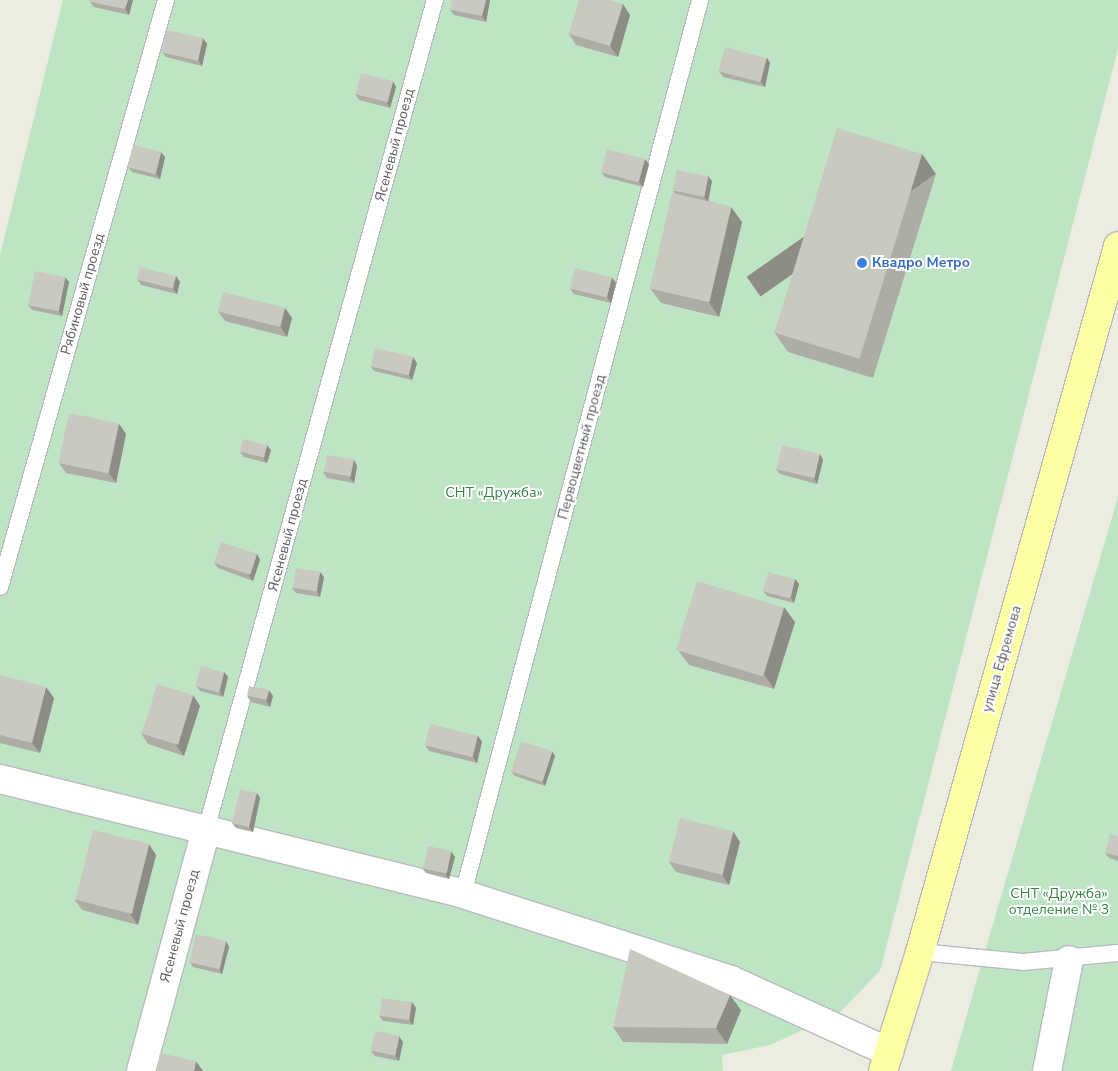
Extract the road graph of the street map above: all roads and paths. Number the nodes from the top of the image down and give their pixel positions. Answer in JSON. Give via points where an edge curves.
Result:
{"nodes":[{"id":1,"x":166,"y":0,"type":"edge"},
{"id":2,"x":435,"y":0,"type":"edge"},
{"id":3,"x":700,"y":0,"type":"edge"},
{"id":4,"x":1118,"y":246,"type":"edge"},
{"id":5,"x":0,"y":587,"type":"edge"},
{"id":6,"x":0,"y":779,"type":"edge"},
{"id":7,"x":206,"y":830,"type":"junction"},
{"id":8,"x":463,"y":894,"type":"junction"},
{"id":9,"x":920,"y":952,"type":"junction"},
{"id":10,"x":1118,"y":953,"type":"edge"},
{"id":11,"x":1069,"y":960,"type":"junction"},
{"id":12,"x":886,"y":1062,"type":"edge"},
{"id":13,"x":141,"y":1071,"type":"edge"},
{"id":14,"x":1047,"y":1071,"type":"edge"}],
"edges":[{"from":1,"to":5,"type":"lane","name":"Рябиновый проезд"},
{"from":2,"to":7,"type":"lane","name":"Ясеневый проезд"},
{"from":3,"to":8,"type":"lane","name":"Первоцветный проезд"},
{"from":4,"to":9,"type":"main road","name":"улица Ефремова"},
{"from":6,"to":7,"type":"street"},
{"from":7,"to":8,"type":"street"},
{"from":7,"to":13,"type":"street","name":"Ясеневый проезд"},
{"from":8,"to":12,"type":"street","via":[[731,980]]},
{"from":9,"to":11,"type":"lane","via":[[1023,962]]},
{"from":9,"to":12,"type":"main road","name":"улица Ефремова"},
{"from":10,"to":11,"type":"lane"},
{"from":11,"to":14,"type":"street"}]}
